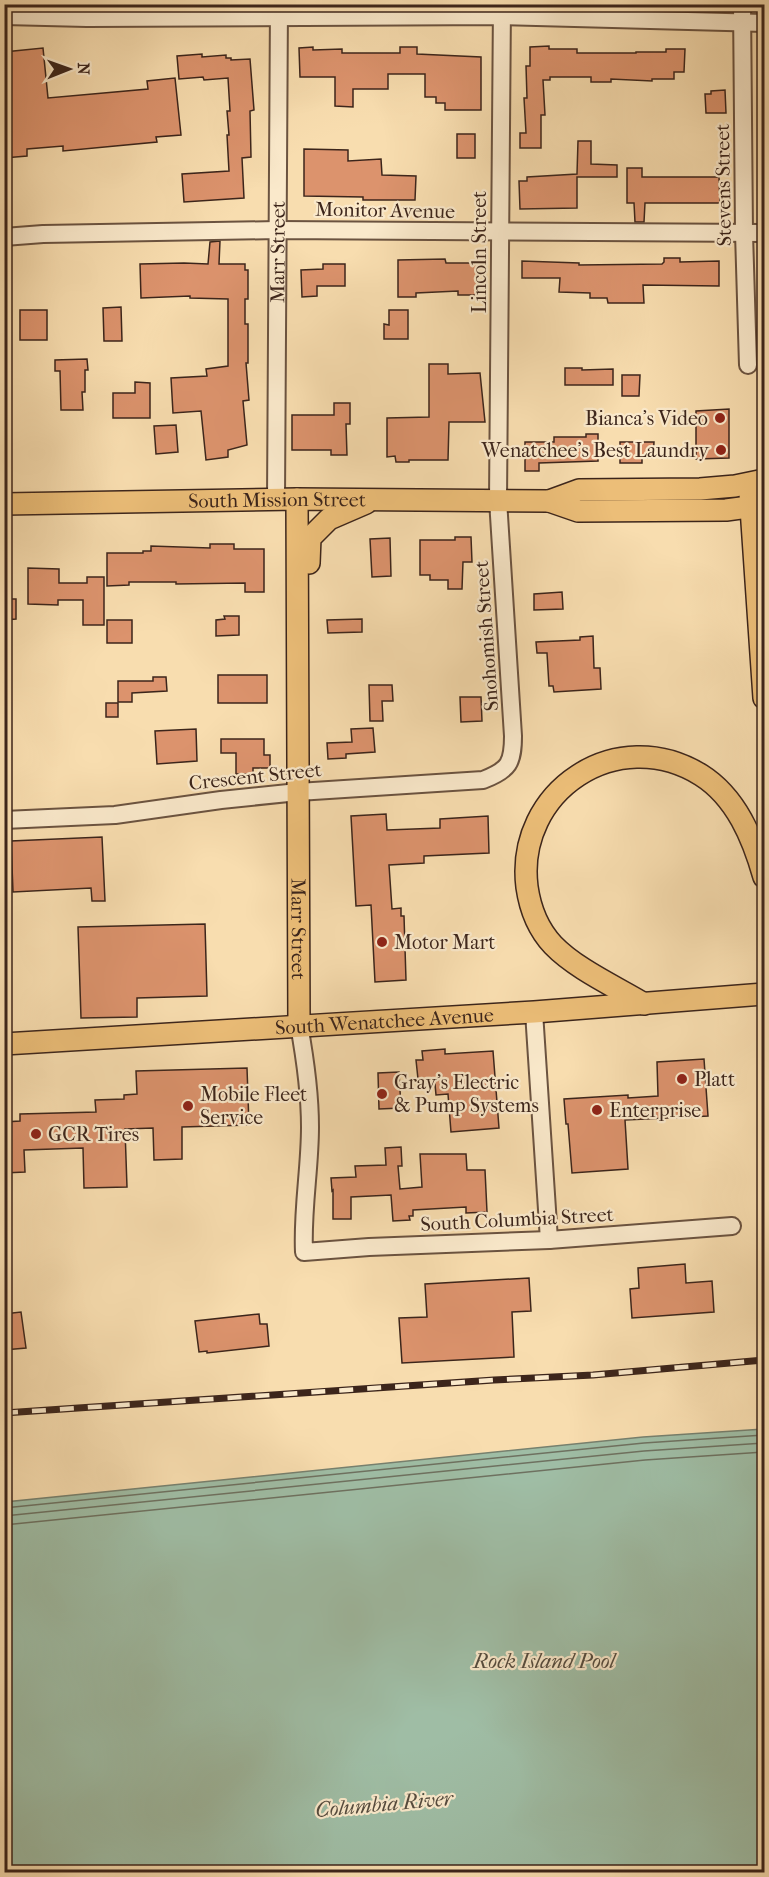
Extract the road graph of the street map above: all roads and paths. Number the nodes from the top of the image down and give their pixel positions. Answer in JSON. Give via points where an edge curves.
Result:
{"nodes":[{"id":1,"x":742,"y":4,"type":"edge"},
{"id":2,"x":502,"y":10,"type":"edge"},
{"id":3,"x":279,"y":11,"type":"edge"},
{"id":4,"x":4,"y":16,"type":"edge"},
{"id":5,"x":742,"y":23,"type":"junction"},
{"id":6,"x":765,"y":23,"type":"edge"},
{"id":7,"x":278,"y":230,"type":"junction"},
{"id":8,"x":500,"y":233,"type":"junction"},
{"id":9,"x":744,"y":233,"type":"junction"},
{"id":10,"x":765,"y":233,"type":"edge"},
{"id":11,"x":4,"y":237,"type":"edge"},
{"id":12,"x":748,"y":365,"type":"dead end"},
{"id":13,"x":757,"y":482,"type":"edge"},
{"id":14,"x":286,"y":500,"type":"junction"},
{"id":15,"x":372,"y":500,"type":"junction"},
{"id":16,"x":498,"y":500,"type":"junction"},
{"id":17,"x":549,"y":501,"type":"junction"},
{"id":18,"x":4,"y":504,"type":"edge"},
{"id":19,"x":758,"y":506,"type":"edge"},
{"id":20,"x":298,"y":605,"type":"junction"},
{"id":21,"x":765,"y":698,"type":"edge"},
{"id":22,"x":507,"y":767,"type":"joint"},
{"id":23,"x":298,"y":792,"type":"junction"},
{"id":24,"x":4,"y":820,"type":"edge"},
{"id":25,"x":765,"y":877,"type":"edge"},
{"id":26,"x":765,"y":994,"type":"edge"},
{"id":27,"x":645,"y":1004,"type":"junction"},
{"id":28,"x":534,"y":1012,"type":"junction"},
{"id":29,"x":299,"y":1025,"type":"junction"},
{"id":30,"x":4,"y":1044,"type":"edge"},
{"id":31,"x":732,"y":1226,"type":"dead end"},
{"id":32,"x":549,"y":1240,"type":"junction"},
{"id":33,"x":304,"y":1252,"type":"joint"}],
"edges":[{"from":1,"to":5,"type":"street","name":"Stevens Street"},
{"from":2,"to":3,"type":"street"},
{"from":2,"to":5,"type":"street"},
{"from":2,"to":8,"type":"street","name":"Lincoln Street"},
{"from":3,"to":4,"type":"street","via":[[68,18]]},
{"from":3,"to":7,"type":"street","name":"Marr Street"},
{"from":5,"to":6,"type":"street"},
{"from":5,"to":9,"type":"street","name":"Stevens Street"},
{"from":7,"to":8,"type":"street","name":"Monitor Avenue"},
{"from":7,"to":11,"type":"street","name":"Monitor Avenue"},
{"from":7,"to":14,"type":"street","name":"Marr Street"},
{"from":8,"to":9,"type":"street","name":"Monitor Avenue"},
{"from":8,"to":16,"type":"street","name":"Lincoln Street"},
{"from":9,"to":10,"type":"street","name":"Monitor Avenue"},
{"from":9,"to":12,"type":"street","name":"Stevens Street"},
{"from":13,"to":17,"type":"main road","name":"South Mission Street","via":[[700,489],[579,490]]},
{"from":13,"to":19,"type":"main road"},
{"from":14,"to":15,"type":"main road","name":"South Mission Street"},
{"from":14,"to":18,"type":"main road","name":"South Mission Street"},
{"from":14,"to":20,"type":"main road","name":"Marr Street"},
{"from":15,"to":16,"type":"main road","name":"South Mission Street"},
{"from":15,"to":20,"type":"main road","name":"Marr Street","via":[[328,519],[310,538],[308,594]]},
{"from":16,"to":17,"type":"main road","name":"South Mission Street"},
{"from":16,"to":22,"type":"street","name":"Snohomish Street","via":[[513,736],[512,759]]},
{"from":17,"to":19,"type":"main road","name":"South Mission Street","via":[[578,512]]},
{"from":19,"to":21,"type":"main road"},
{"from":20,"to":23,"type":"main road","name":"Marr Street"},
{"from":22,"to":23,"type":"street","name":"Crescent Street","via":[[483,780]]},
{"from":23,"to":24,"type":"street","name":"Crescent Street","via":[[115,815]]},
{"from":23,"to":29,"type":"main road","name":"Marr Street"},
{"from":25,"to":27,"type":"main road","via":[[746,825],[732,805],[702,776],[682,765],[659,758],[600,763],[572,778],[550,800],[536,826],[525,870],[537,922],[552,944],[569,958]]},
{"from":26,"to":27,"type":"main road","name":"South Wenatchee Avenue"},
{"from":27,"to":28,"type":"main road","name":"South Wenatchee Avenue"},
{"from":28,"to":29,"type":"main road","name":"South Wenatchee Avenue"},
{"from":28,"to":32,"type":"street"},
{"from":29,"to":30,"type":"main road","name":"South Wenatchee Avenue"},
{"from":29,"to":33,"type":"street","name":"Marr Street","via":[[310,1126]]},
{"from":31,"to":32,"type":"street","name":"South Columbia Street"},
{"from":32,"to":33,"type":"street","name":"South Columbia Street"}]}
